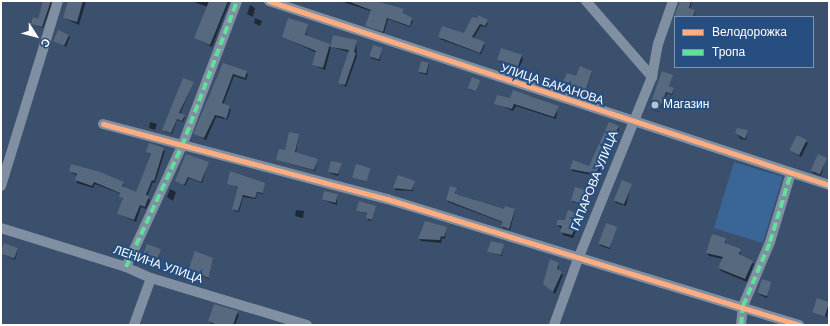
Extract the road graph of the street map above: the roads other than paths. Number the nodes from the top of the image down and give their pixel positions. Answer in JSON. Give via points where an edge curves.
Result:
{"nodes":[{"id":1,"x":58,"y":1,"type":"edge"},
{"id":2,"x":237,"y":1,"type":"edge"},
{"id":3,"x":269,"y":1,"type":"edge"},
{"id":4,"x":586,"y":1,"type":"edge"},
{"id":5,"x":673,"y":1,"type":"edge"},
{"id":6,"x":652,"y":77,"type":"junction"},
{"id":7,"x":632,"y":122,"type":"junction"},
{"id":8,"x":103,"y":124,"type":"dead end"},
{"id":9,"x":182,"y":146,"type":"junction"},
{"id":10,"x":791,"y":173,"type":"junction"},
{"id":11,"x":829,"y":185,"type":"edge"},
{"id":12,"x":1,"y":186,"type":"edge"},
{"id":13,"x":1,"y":228,"type":"edge"},
{"id":14,"x":578,"y":259,"type":"junction"},
{"id":15,"x":126,"y":267,"type":"junction"},
{"id":16,"x":151,"y":278,"type":"junction"},
{"id":17,"x":743,"y":306,"type":"junction"},
{"id":18,"x":134,"y":325,"type":"edge"},
{"id":19,"x":307,"y":325,"type":"edge"},
{"id":20,"x":554,"y":325,"type":"edge"},
{"id":21,"x":741,"y":325,"type":"edge"},
{"id":22,"x":800,"y":325,"type":"edge"}],
"edges":[{"from":1,"to":12,"type":"street"},
{"from":2,"to":9,"type":"street"},
{"from":3,"to":7,"type":"street","name":"УЛИЦА БАКАНОВА"},
{"from":4,"to":6,"type":"street"},
{"from":5,"to":6,"type":"street","name":"ГАПАРОВА УЛИЦА","via":[[658,44]]},
{"from":6,"to":7,"type":"street","name":"ГАПАРОВА УЛИЦА"},
{"from":7,"to":10,"type":"street","name":"УЛИЦА БАКАНОВА"},
{"from":7,"to":14,"type":"street","name":"ГАПАРОВА УЛИЦА"},
{"from":8,"to":9,"type":"street"},
{"from":9,"to":14,"type":"street","via":[[387,199]]},
{"from":9,"to":15,"type":"street"},
{"from":10,"to":11,"type":"street","name":"УЛИЦА БАКАНОВА"},
{"from":10,"to":17,"type":"street","via":[[770,242]]},
{"from":13,"to":15,"type":"street","name":"ЛЕНИНА УЛИЦА"},
{"from":14,"to":17,"type":"street"},
{"from":14,"to":20,"type":"street","name":"ГАПАРОВА УЛИЦА"},
{"from":15,"to":16,"type":"street","name":"ЛЕНИНА УЛИЦА"},
{"from":16,"to":18,"type":"street"},
{"from":16,"to":19,"type":"street","name":"ЛЕНИНА УЛИЦА"},
{"from":17,"to":21,"type":"street"},
{"from":17,"to":22,"type":"street"}]}
